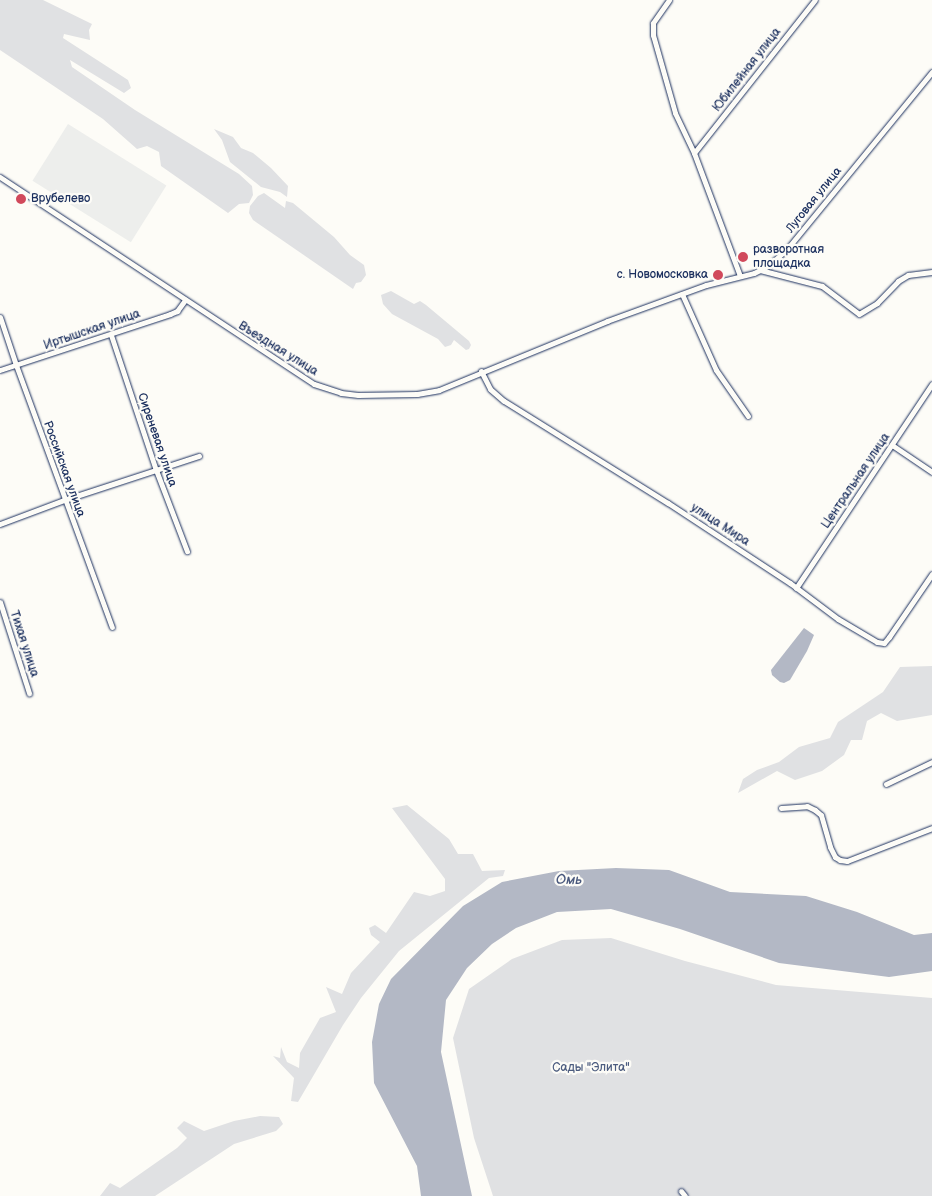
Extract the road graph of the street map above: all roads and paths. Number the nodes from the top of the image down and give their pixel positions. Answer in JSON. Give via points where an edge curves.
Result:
{"nodes":[{"id":1,"x":669,"y":0,"type":"edge"},
{"id":2,"x":815,"y":0,"type":"edge"},
{"id":3,"x":932,"y":72,"type":"edge"},
{"id":4,"x":694,"y":153,"type":"junction"},
{"id":5,"x":0,"y":177,"type":"edge"},
{"id":6,"x":760,"y":270,"type":"junction"},
{"id":7,"x":932,"y":272,"type":"edge"},
{"id":8,"x":740,"y":276,"type":"junction"},
{"id":9,"x":682,"y":294,"type":"junction"},
{"id":10,"x":185,"y":300,"type":"junction"},
{"id":11,"x":0,"y":317,"type":"edge"},
{"id":12,"x":111,"y":335,"type":"junction"},
{"id":13,"x":16,"y":365,"type":"junction"},
{"id":14,"x":0,"y":370,"type":"edge"},
{"id":15,"x":482,"y":371,"type":"junction"},
{"id":16,"x":932,"y":384,"type":"edge"},
{"id":17,"x":748,"y":416,"type":"dead end"},
{"id":18,"x":892,"y":445,"type":"junction"},
{"id":19,"x":199,"y":456,"type":"dead end"},
{"id":20,"x":156,"y":470,"type":"junction"},
{"id":21,"x":932,"y":472,"type":"edge"},
{"id":22,"x":64,"y":500,"type":"junction"},
{"id":23,"x":0,"y":524,"type":"edge"},
{"id":24,"x":187,"y":551,"type":"dead end"},
{"id":25,"x":932,"y":574,"type":"edge"},
{"id":26,"x":796,"y":588,"type":"junction"},
{"id":27,"x":0,"y":602,"type":"edge"},
{"id":28,"x":112,"y":627,"type":"dead end"},
{"id":29,"x":29,"y":692,"type":"dead end"},
{"id":30,"x":932,"y":762,"type":"edge"},
{"id":31,"x":886,"y":784,"type":"dead end"},
{"id":32,"x":781,"y":808,"type":"dead end"},
{"id":33,"x":932,"y":828,"type":"edge"},
{"id":34,"x":681,"y":1191,"type":"dead end"},
{"id":35,"x":685,"y":1196,"type":"edge"}],
"edges":[{"from":1,"to":4,"type":"street","via":[[653,23],[658,54],[675,113]]},
{"from":2,"to":4,"type":"street","name":"Юбилейная улица"},
{"from":3,"to":6,"type":"street","name":"Луговая улица","via":[[787,250]]},
{"from":4,"to":8,"type":"street"},
{"from":5,"to":10,"type":"street","name":"Въездная улица"},
{"from":6,"to":7,"type":"street","via":[[822,286],[859,314],[877,303],[908,275]]},
{"from":6,"to":8,"type":"street","name":"Луговая улица"},
{"from":8,"to":9,"type":"street","name":"Луговая улица"},
{"from":9,"to":15,"type":"street","name":"Луговая улица"},
{"from":9,"to":17,"type":"street","via":[[716,370]]},
{"from":10,"to":12,"type":"street","name":"Иртышская улица","via":[[176,311]]},
{"from":10,"to":15,"type":"street","name":"Въездная улица","via":[[294,373],[341,393],[428,393]]},
{"from":11,"to":13,"type":"street","name":"Российская улица"},
{"from":12,"to":13,"type":"street","name":"Иртышская улица"},
{"from":12,"to":20,"type":"street","name":"Сиреневая улица"},
{"from":13,"to":14,"type":"street","name":"Иртышская улица"},
{"from":13,"to":22,"type":"street","name":"Российская улица"},
{"from":15,"to":26,"type":"street","name":"улица Мира","via":[[490,389],[504,401],[668,503]]},
{"from":16,"to":18,"type":"street","name":"Центральная улица"},
{"from":18,"to":21,"type":"street"},
{"from":18,"to":26,"type":"street","name":"Центральная улица"},
{"from":19,"to":20,"type":"street"},
{"from":20,"to":22,"type":"street"},
{"from":20,"to":24,"type":"street","name":"Сиреневая улица"},
{"from":22,"to":23,"type":"street"},
{"from":22,"to":28,"type":"street","name":"Российская улица"},
{"from":25,"to":26,"type":"street","name":"улица Мира","via":[[884,643],[868,638]]},
{"from":27,"to":29,"type":"street","name":"Тихая улица"},
{"from":30,"to":31,"type":"street"},
{"from":32,"to":33,"type":"street","via":[[807,806],[815,810],[821,815],[834,857],[847,861]]},
{"from":34,"to":35,"type":"street"}]}
